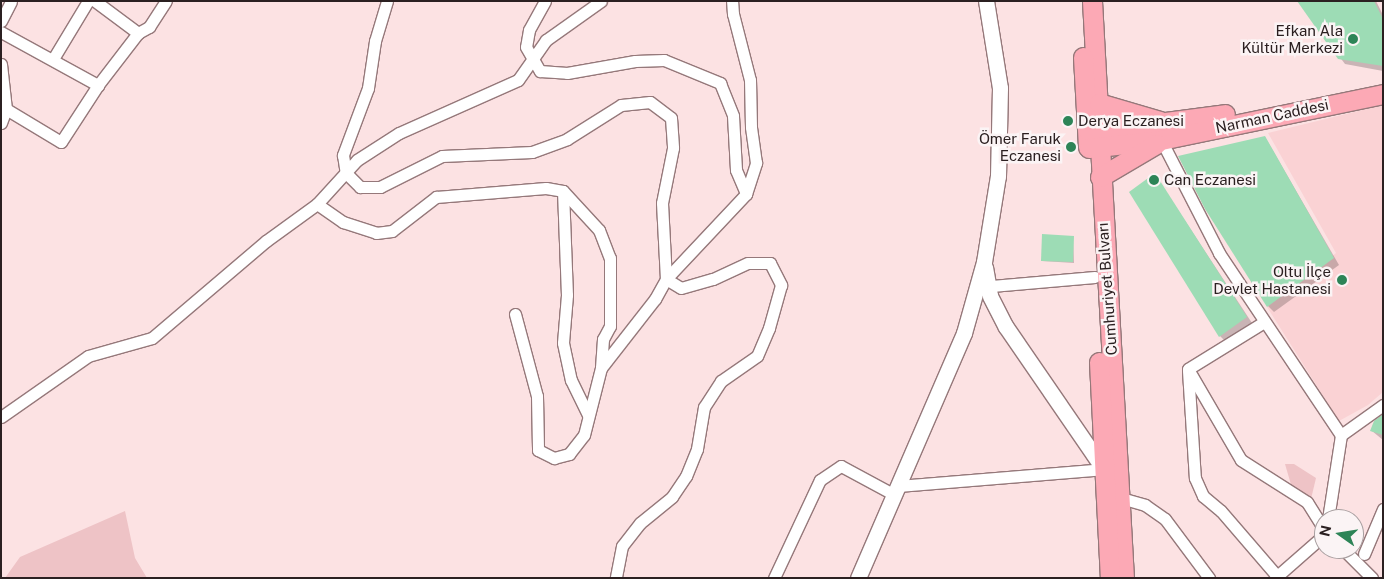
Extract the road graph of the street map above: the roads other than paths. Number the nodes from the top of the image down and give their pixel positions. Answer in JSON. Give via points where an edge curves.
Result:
{"nodes":[{"id":1,"x":11,"y":1,"type":"edge"},
{"id":2,"x":88,"y":1,"type":"edge"},
{"id":3,"x":95,"y":1,"type":"edge"},
{"id":4,"x":166,"y":1,"type":"edge"},
{"id":5,"x":387,"y":1,"type":"edge"},
{"id":6,"x":545,"y":1,"type":"edge"},
{"id":7,"x":601,"y":1,"type":"edge"},
{"id":8,"x":732,"y":1,"type":"edge"},
{"id":9,"x":986,"y":1,"type":"edge"},
{"id":10,"x":1080,"y":1,"type":"edge"},
{"id":11,"x":1092,"y":1,"type":"edge"},
{"id":12,"x":1,"y":22,"type":"edge"},
{"id":13,"x":1,"y":32,"type":"edge"},
{"id":14,"x":138,"y":33,"type":"junction"},
{"id":15,"x":53,"y":58,"type":"junction"},
{"id":16,"x":532,"y":61,"type":"junction"},
{"id":17,"x":1,"y":64,"type":"edge"},
{"id":18,"x":98,"y":85,"type":"junction"},
{"id":19,"x":1383,"y":87,"type":"edge"},
{"id":20,"x":1383,"y":94,"type":"edge"},
{"id":21,"x":1099,"y":103,"type":"junction"},
{"id":22,"x":6,"y":109,"type":"junction"},
{"id":23,"x":1,"y":123,"type":"edge"},
{"id":24,"x":1164,"y":132,"type":"junction"},
{"id":25,"x":1094,"y":140,"type":"junction"},
{"id":26,"x":346,"y":172,"type":"junction"},
{"id":27,"x":1100,"y":177,"type":"junction"},
{"id":28,"x":564,"y":191,"type":"junction"},
{"id":29,"x":746,"y":194,"type":"junction"},
{"id":30,"x":317,"y":204,"type":"junction"},
{"id":31,"x":1095,"y":277,"type":"junction"},
{"id":32,"x":666,"y":279,"type":"junction"},
{"id":33,"x":982,"y":286,"type":"junction"},
{"id":34,"x":515,"y":314,"type":"dead end"},
{"id":35,"x":1264,"y":322,"type":"junction"},
{"id":36,"x":601,"y":368,"type":"junction"},
{"id":37,"x":1188,"y":369,"type":"junction"},
{"id":38,"x":1383,"y":405,"type":"edge"},
{"id":39,"x":588,"y":415,"type":"junction"},
{"id":40,"x":1,"y":417,"type":"edge"},
{"id":41,"x":1341,"y":435,"type":"junction"},
{"id":42,"x":1105,"y":469,"type":"junction"},
{"id":43,"x":895,"y":490,"type":"junction"},
{"id":44,"x":1121,"y":498,"type":"junction"},
{"id":45,"x":1330,"y":509,"type":"edge"},
{"id":46,"x":1383,"y":509,"type":"edge"},
{"id":47,"x":1314,"y":513,"type":"edge"},
{"id":48,"x":1314,"y":544,"type":"edge"},
{"id":49,"x":1364,"y":554,"type":"dead end"},
{"id":50,"x":1353,"y":559,"type":"edge"},
{"id":51,"x":1207,"y":577,"type":"edge"},
{"id":52,"x":1276,"y":577,"type":"edge"},
{"id":53,"x":616,"y":578,"type":"edge"},
{"id":54,"x":774,"y":578,"type":"edge"},
{"id":55,"x":858,"y":578,"type":"edge"},
{"id":56,"x":1110,"y":578,"type":"edge"},
{"id":57,"x":1124,"y":578,"type":"edge"},
{"id":58,"x":1372,"y":578,"type":"edge"}],
"edges":[{"from":1,"to":12,"type":"street"},
{"from":2,"to":15,"type":"street"},
{"from":3,"to":14,"type":"street"},
{"from":4,"to":14,"type":"street","via":[[149,27]]},
{"from":5,"to":26,"type":"street","via":[[374,41],[368,88],[343,156]]},
{"from":6,"to":16,"type":"street","via":[[529,30],[526,47]]},
{"from":7,"to":16,"type":"street","via":[[546,40]]},
{"from":8,"to":29,"type":"street","via":[[732,14],[750,80],[756,163]]},
{"from":9,"to":33,"type":"street","via":[[1000,88],[998,176]]},
{"from":10,"to":25,"type":"main road","name":"Cumhuriyet Bulvarı"},
{"from":11,"to":21,"type":"main road","name":"Cumhuriyet Bulvarı"},
{"from":13,"to":15,"type":"street"},
{"from":14,"to":18,"type":"street"},
{"from":15,"to":18,"type":"street"},
{"from":16,"to":26,"type":"street","via":[[518,80],[399,133],[357,160]]},
{"from":16,"to":29,"type":"street","via":[[540,72],[568,73],[635,61],[664,60],[720,83],[732,116],[736,170]]},
{"from":17,"to":22,"type":"street"},
{"from":18,"to":22,"type":"street","via":[[61,142]]},
{"from":19,"to":24,"type":"main road","name":"Narman Caddesi"},
{"from":20,"to":24,"type":"main road","name":"Narman Caddesi"},
{"from":21,"to":24,"type":"main road","name":"Narman Caddesi"},
{"from":21,"to":25,"type":"main road","name":"Cumhuriyet Bulvarı"},
{"from":22,"to":23,"type":"street"},
{"from":24,"to":25,"type":"main road","name":"Narman Caddesi"},
{"from":24,"to":27,"type":"main road","name":"Narman Caddesi"},
{"from":24,"to":35,"type":"street","via":[[1219,253]]},
{"from":25,"to":27,"type":"main road","name":"Cumhuriyet Bulvarı"},
{"from":25,"to":31,"type":"main road","name":"Cumhuriyet Bulvarı"},
{"from":26,"to":30,"type":"street"},
{"from":26,"to":32,"type":"street","via":[[360,187],[380,187],[442,156],[532,152],[567,139],[621,106],[650,102],[671,118],[673,148],[662,203]]},
{"from":27,"to":44,"type":"main road","name":"Cumhuriyet Bulvarı"},
{"from":28,"to":30,"type":"street","via":[[546,188],[436,197],[392,231],[376,233],[343,222]]},
{"from":28,"to":36,"type":"street","via":[[599,230],[610,258],[610,317],[603,339]]},
{"from":28,"to":39,"type":"street","via":[[567,294],[562,343],[571,380]]},
{"from":29,"to":32,"type":"street"},
{"from":30,"to":40,"type":"street","via":[[266,241],[152,338],[88,356]]},
{"from":31,"to":33,"type":"street"},
{"from":31,"to":42,"type":"main road","name":"Cumhuriyet Bulvarı"},
{"from":32,"to":36,"type":"street","via":[[655,299]]},
{"from":32,"to":53,"type":"street","via":[[681,288],[714,279],[748,263],[770,263],[781,285],[757,356],[721,381],[708,401],[697,449],[686,476],[672,497],[640,523],[622,546]]},
{"from":33,"to":42,"type":"street","via":[[1006,327]]},
{"from":33,"to":43,"type":"street"},
{"from":34,"to":39,"type":"street","via":[[537,396],[538,450],[554,458],[569,454],[584,434]]},
{"from":35,"to":37,"type":"street"},
{"from":35,"to":41,"type":"street"},
{"from":36,"to":39,"type":"street"},
{"from":37,"to":47,"type":"street","via":[[1241,460],[1307,502]]},
{"from":37,"to":52,"type":"street","via":[[1195,478],[1203,496],[1221,511]]},
{"from":38,"to":41,"type":"street"},
{"from":41,"to":45,"type":"street"},
{"from":42,"to":43,"type":"street"},
{"from":42,"to":44,"type":"street"},
{"from":42,"to":56,"type":"main road","name":"Cumhuriyet Bulvarı"},
{"from":43,"to":54,"type":"street","via":[[841,466],[820,480]]},
{"from":43,"to":55,"type":"street"},
{"from":44,"to":51,"type":"street","via":[[1145,505],[1165,519]]},
{"from":44,"to":57,"type":"main road","name":"Cumhuriyet Bulvarı"},
{"from":46,"to":49,"type":"street"},
{"from":48,"to":52,"type":"street"},
{"from":50,"to":58,"type":"street"}]}
